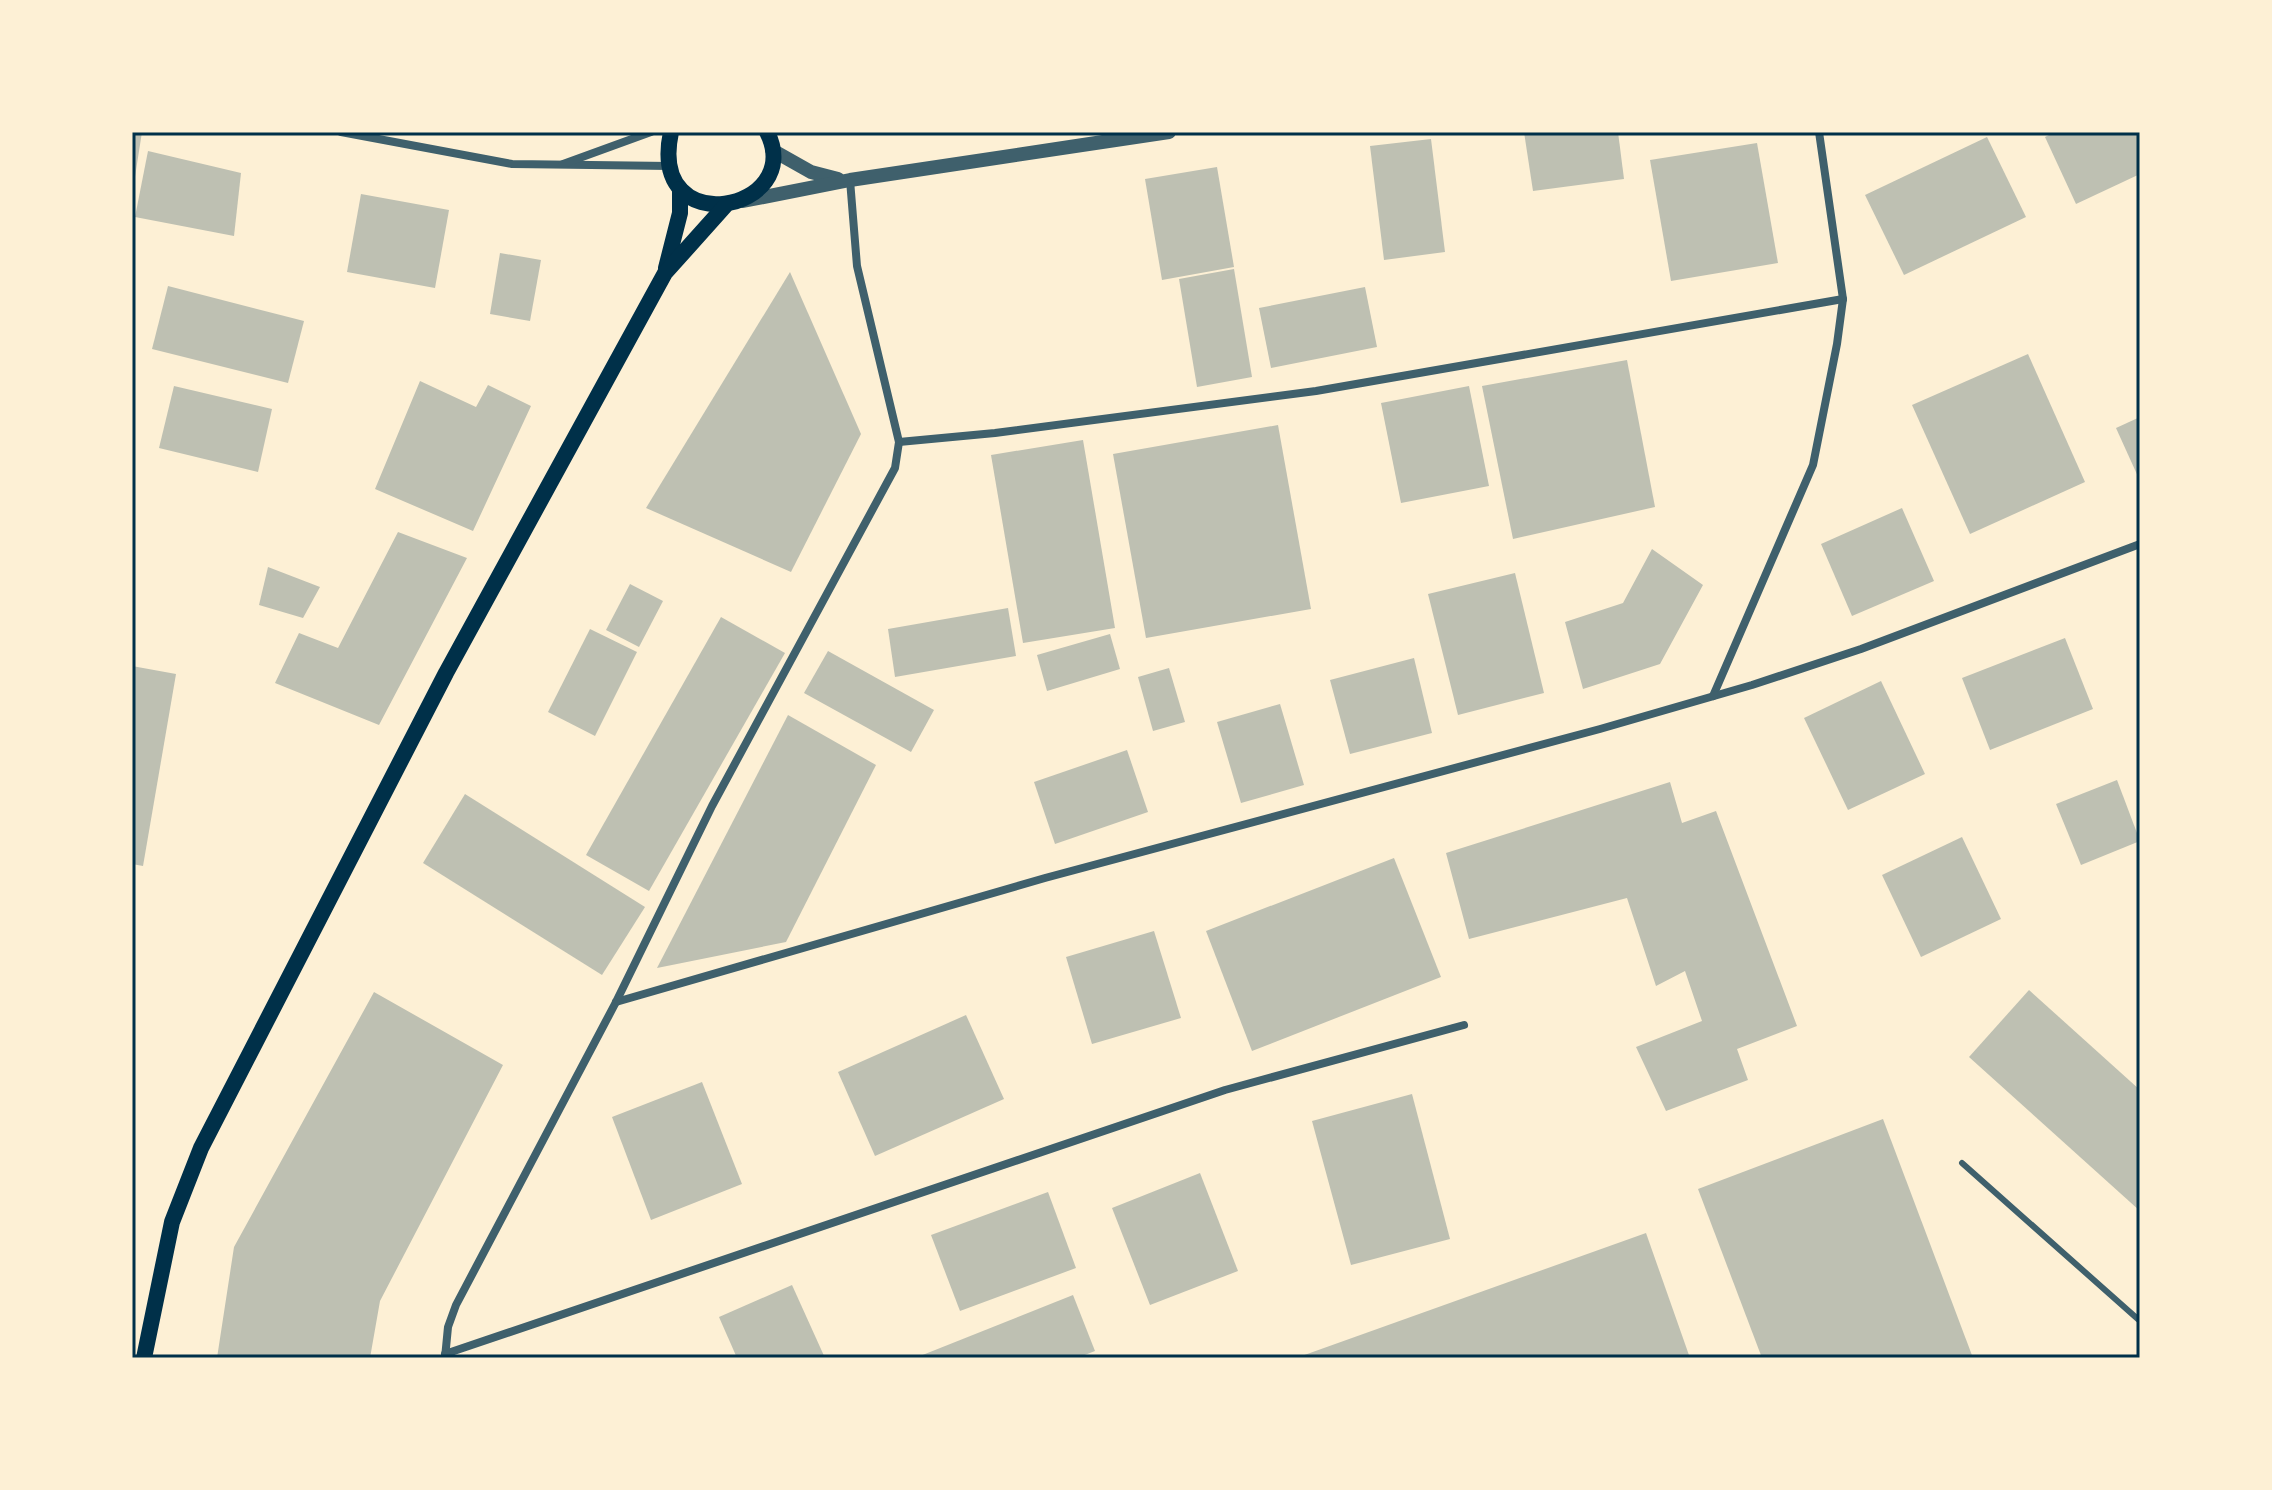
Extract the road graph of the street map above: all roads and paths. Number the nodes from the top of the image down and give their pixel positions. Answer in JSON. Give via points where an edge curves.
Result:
{"nodes":[{"id":1,"x":341,"y":132,"type":"edge"},
{"id":2,"x":651,"y":132,"type":"edge"},
{"id":3,"x":671,"y":132,"type":"edge"},
{"id":4,"x":1169,"y":132,"type":"edge"},
{"id":5,"x":1819,"y":132,"type":"edge"},
{"id":6,"x":769,"y":138,"type":"edge"},
{"id":7,"x":554,"y":166,"type":"junction"},
{"id":8,"x":670,"y":166,"type":"junction"},
{"id":9,"x":850,"y":180,"type":"junction"},
{"id":10,"x":680,"y":189,"type":"junction"},
{"id":11,"x":734,"y":204,"type":"junction"},
{"id":12,"x":665,"y":273,"type":"junction"},
{"id":13,"x":1843,"y":299,"type":"junction"},
{"id":14,"x":899,"y":442,"type":"junction"},
{"id":15,"x":2140,"y":544,"type":"edge"},
{"id":16,"x":1713,"y":696,"type":"junction"},
{"id":17,"x":616,"y":1002,"type":"junction"},
{"id":18,"x":1464,"y":1025,"type":"dead end"},
{"id":19,"x":1962,"y":1163,"type":"dead end"},
{"id":20,"x":2140,"y":1321,"type":"edge"},
{"id":21,"x":445,"y":1356,"type":"edge"},
{"id":22,"x":144,"y":1358,"type":"edge"}],
"edges":[{"from":1,"to":7,"type":"street","via":[[464,157]]},
{"from":2,"to":7,"type":"street"},
{"from":3,"to":8,"type":"main road","via":[[666,154]]},
{"from":4,"to":9,"type":"street"},
{"from":5,"to":13,"type":"street"},
{"from":6,"to":9,"type":"street","via":[[811,172]]},
{"from":6,"to":11,"type":"main road","via":[[765,179]]},
{"from":7,"to":8,"type":"street"},
{"from":8,"to":10,"type":"main road"},
{"from":9,"to":11,"type":"street"},
{"from":9,"to":14,"type":"street","via":[[857,266]]},
{"from":10,"to":11,"type":"main road","via":[[694,200]]},
{"from":10,"to":12,"type":"main road","via":[[680,213]]},
{"from":11,"to":12,"type":"main road"},
{"from":12,"to":22,"type":"main road","via":[[446,673],[201,1148],[172,1222]]},
{"from":13,"to":14,"type":"street","via":[[1316,391]]},
{"from":13,"to":16,"type":"street","via":[[1813,465]]},
{"from":14,"to":17,"type":"street","via":[[895,468],[712,806]]},
{"from":15,"to":16,"type":"street","via":[[1861,649]]},
{"from":16,"to":17,"type":"street","via":[[1045,878]]},
{"from":17,"to":21,"type":"street","via":[[456,1305]]},
{"from":18,"to":21,"type":"street","via":[[1225,1090]]},
{"from":19,"to":20,"type":"lane"}]}
